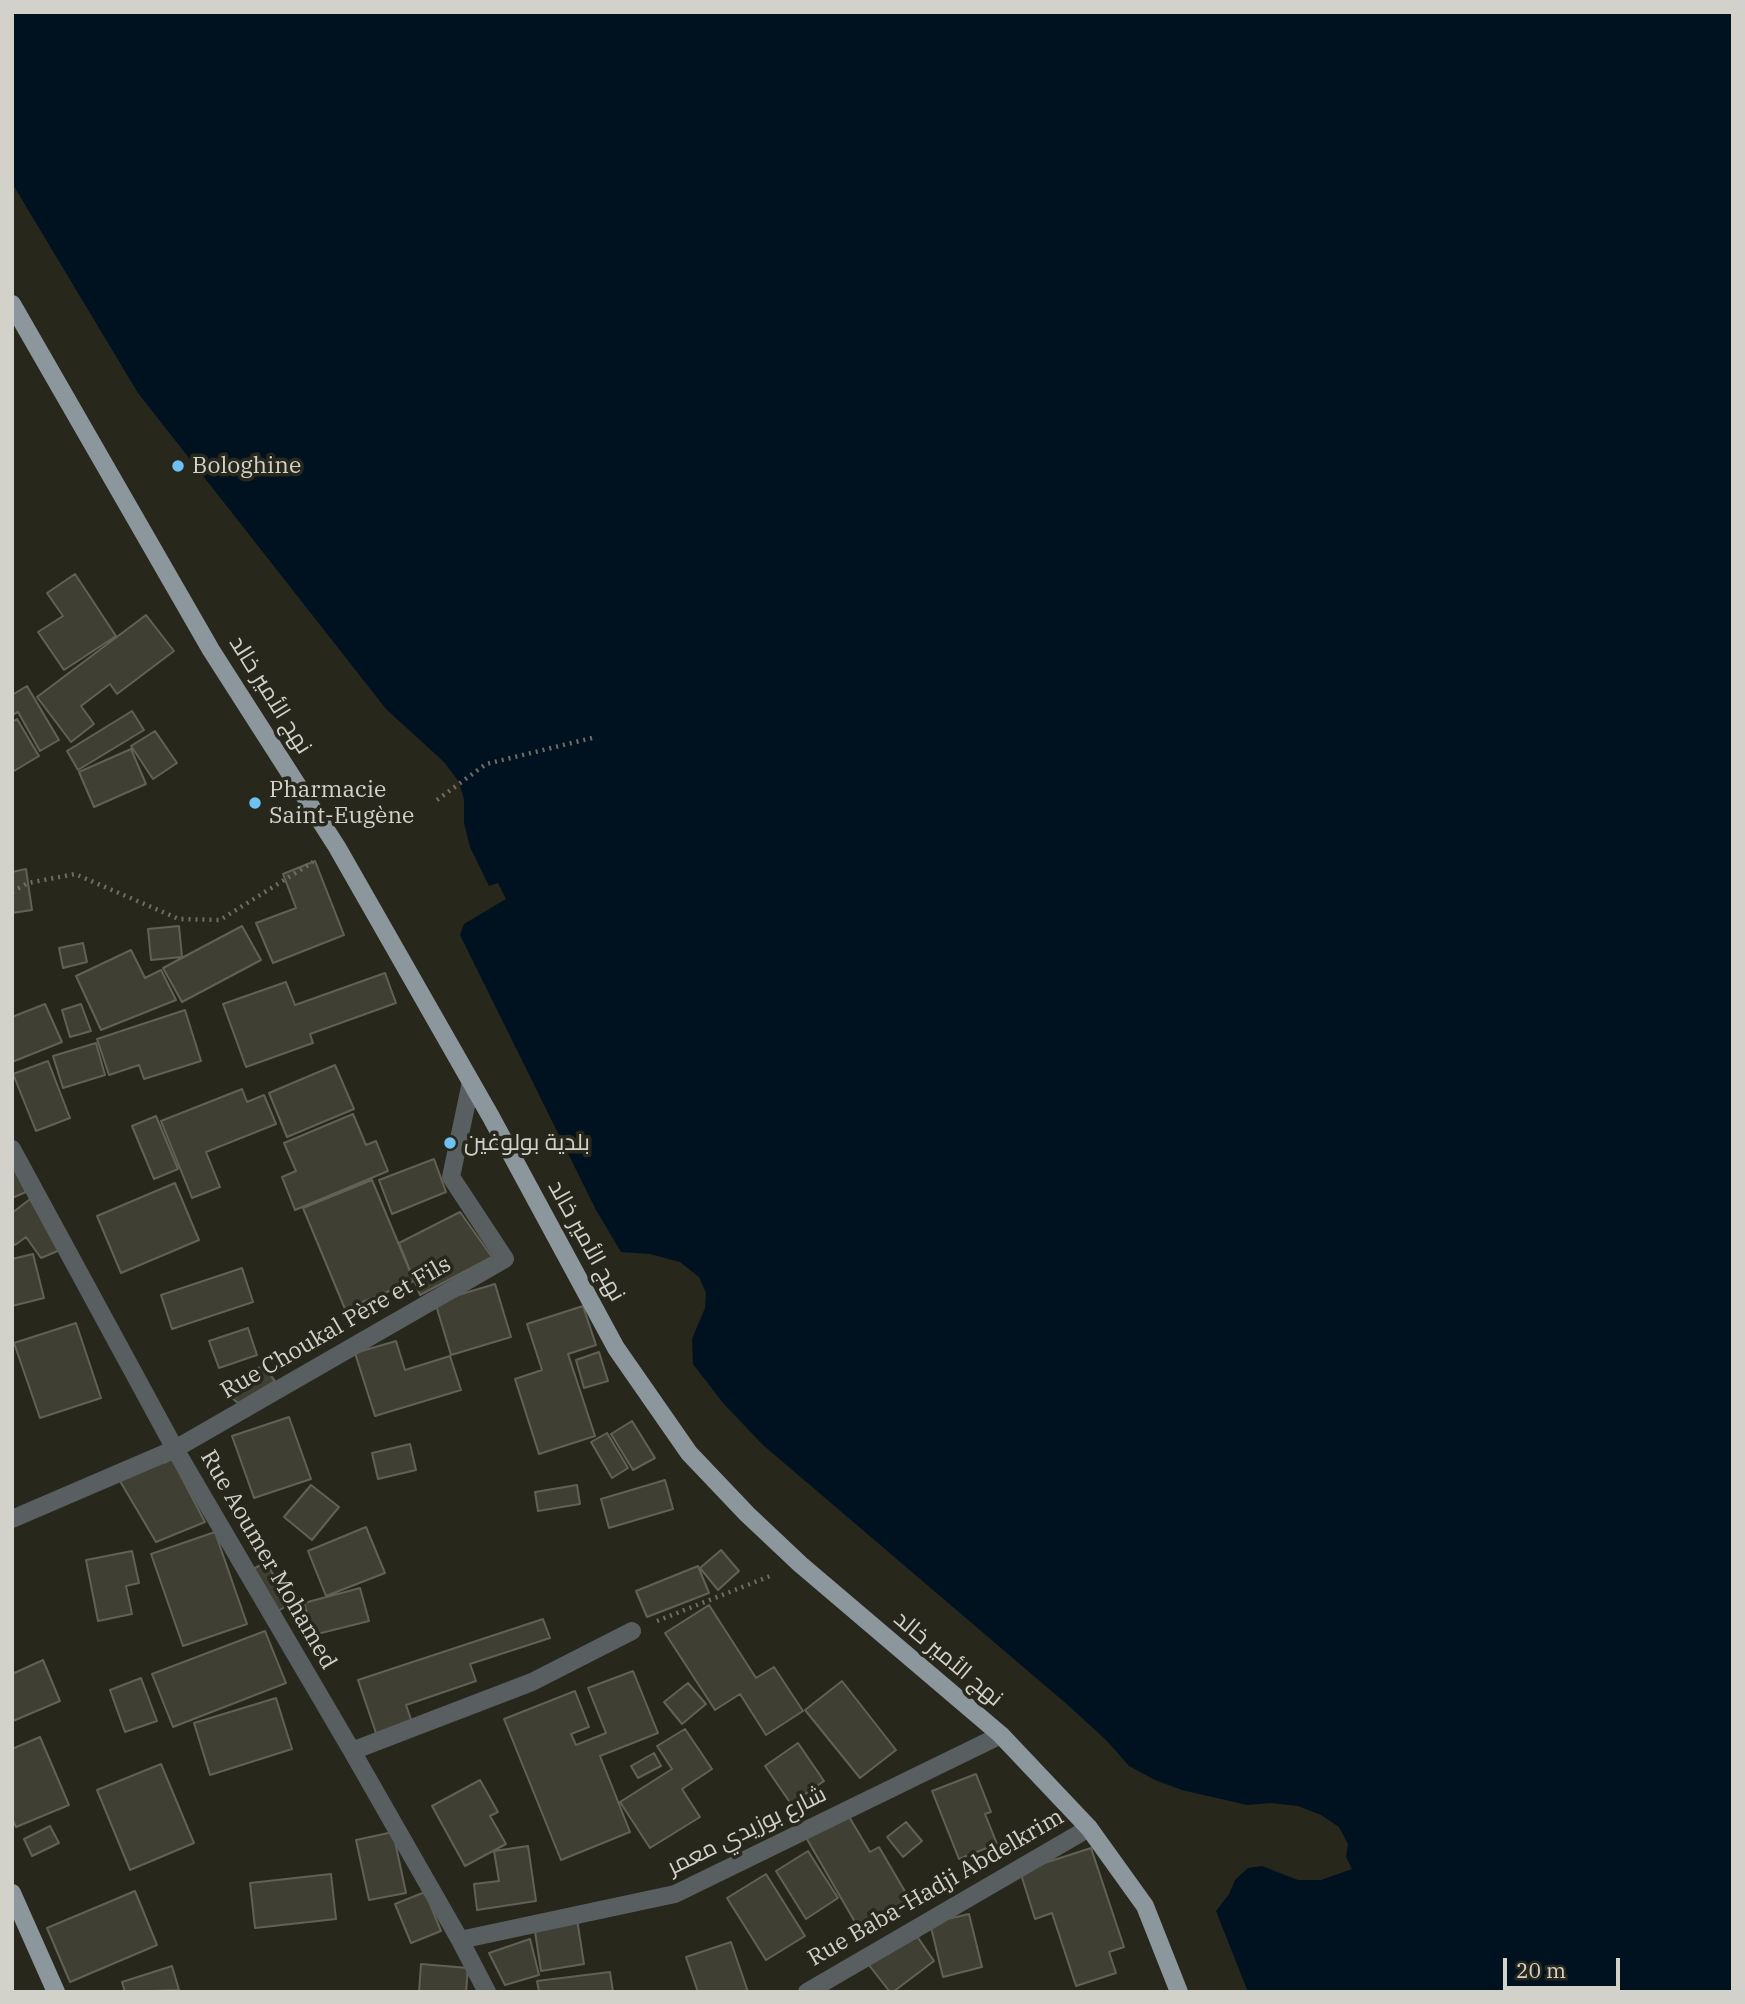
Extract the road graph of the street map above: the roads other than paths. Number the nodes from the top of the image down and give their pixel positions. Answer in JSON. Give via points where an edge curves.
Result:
{"nodes":[{"id":1,"x":12,"y":304,"type":"edge"},
{"id":2,"x":471,"y":1082,"type":"junction"},
{"id":3,"x":12,"y":1149,"type":"edge"},
{"id":4,"x":175,"y":1449,"type":"junction"},
{"id":5,"x":12,"y":1519,"type":"edge"},
{"id":6,"x":632,"y":1631,"type":"road end"},
{"id":7,"x":1001,"y":1735,"type":"junction"},
{"id":8,"x":352,"y":1751,"type":"junction"},
{"id":9,"x":1090,"y":1828,"type":"junction"},
{"id":10,"x":12,"y":1893,"type":"edge"},
{"id":11,"x":460,"y":1940,"type":"junction"},
{"id":12,"x":56,"y":1992,"type":"edge"},
{"id":13,"x":487,"y":1992,"type":"edge"},
{"id":14,"x":807,"y":1992,"type":"edge"},
{"id":15,"x":1179,"y":1992,"type":"edge"}],
"edges":[{"from":1,"to":2,"type":"main road","name":"نهج الأمير خالد","via":[[211,650],[337,847]]},
{"from":2,"to":4,"type":"street","name":"Rue Choukal Père et Fils","via":[[451,1177],[505,1259]]},
{"from":2,"to":7,"type":"main road","name":"نهج الأمير خالد","via":[[617,1348],[689,1453],[800,1564]]},
{"from":3,"to":4,"type":"street","name":"Rue Aoumer Mohamed"},
{"from":4,"to":5,"type":"street","name":"Rue Choukal Père et Fils"},
{"from":4,"to":8,"type":"street","name":"Rue Aoumer Mohamed"},
{"from":6,"to":8,"type":"street","via":[[532,1682]]},
{"from":7,"to":9,"type":"main road","name":"نهج الأمير خالد"},
{"from":7,"to":11,"type":"street","name":"شارع بوزيدي معمر","via":[[675,1894]]},
{"from":8,"to":11,"type":"street","name":"Rue Aoumer Mohamed"},
{"from":9,"to":14,"type":"street","name":"Rue Baba-Hadji Abdelkrim"},
{"from":9,"to":15,"type":"main road","name":"نهج الأمير خالد","via":[[1144,1906]]},
{"from":10,"to":12,"type":"main road"},
{"from":11,"to":13,"type":"street","name":"Rue Aoumer Mohamed"}]}
